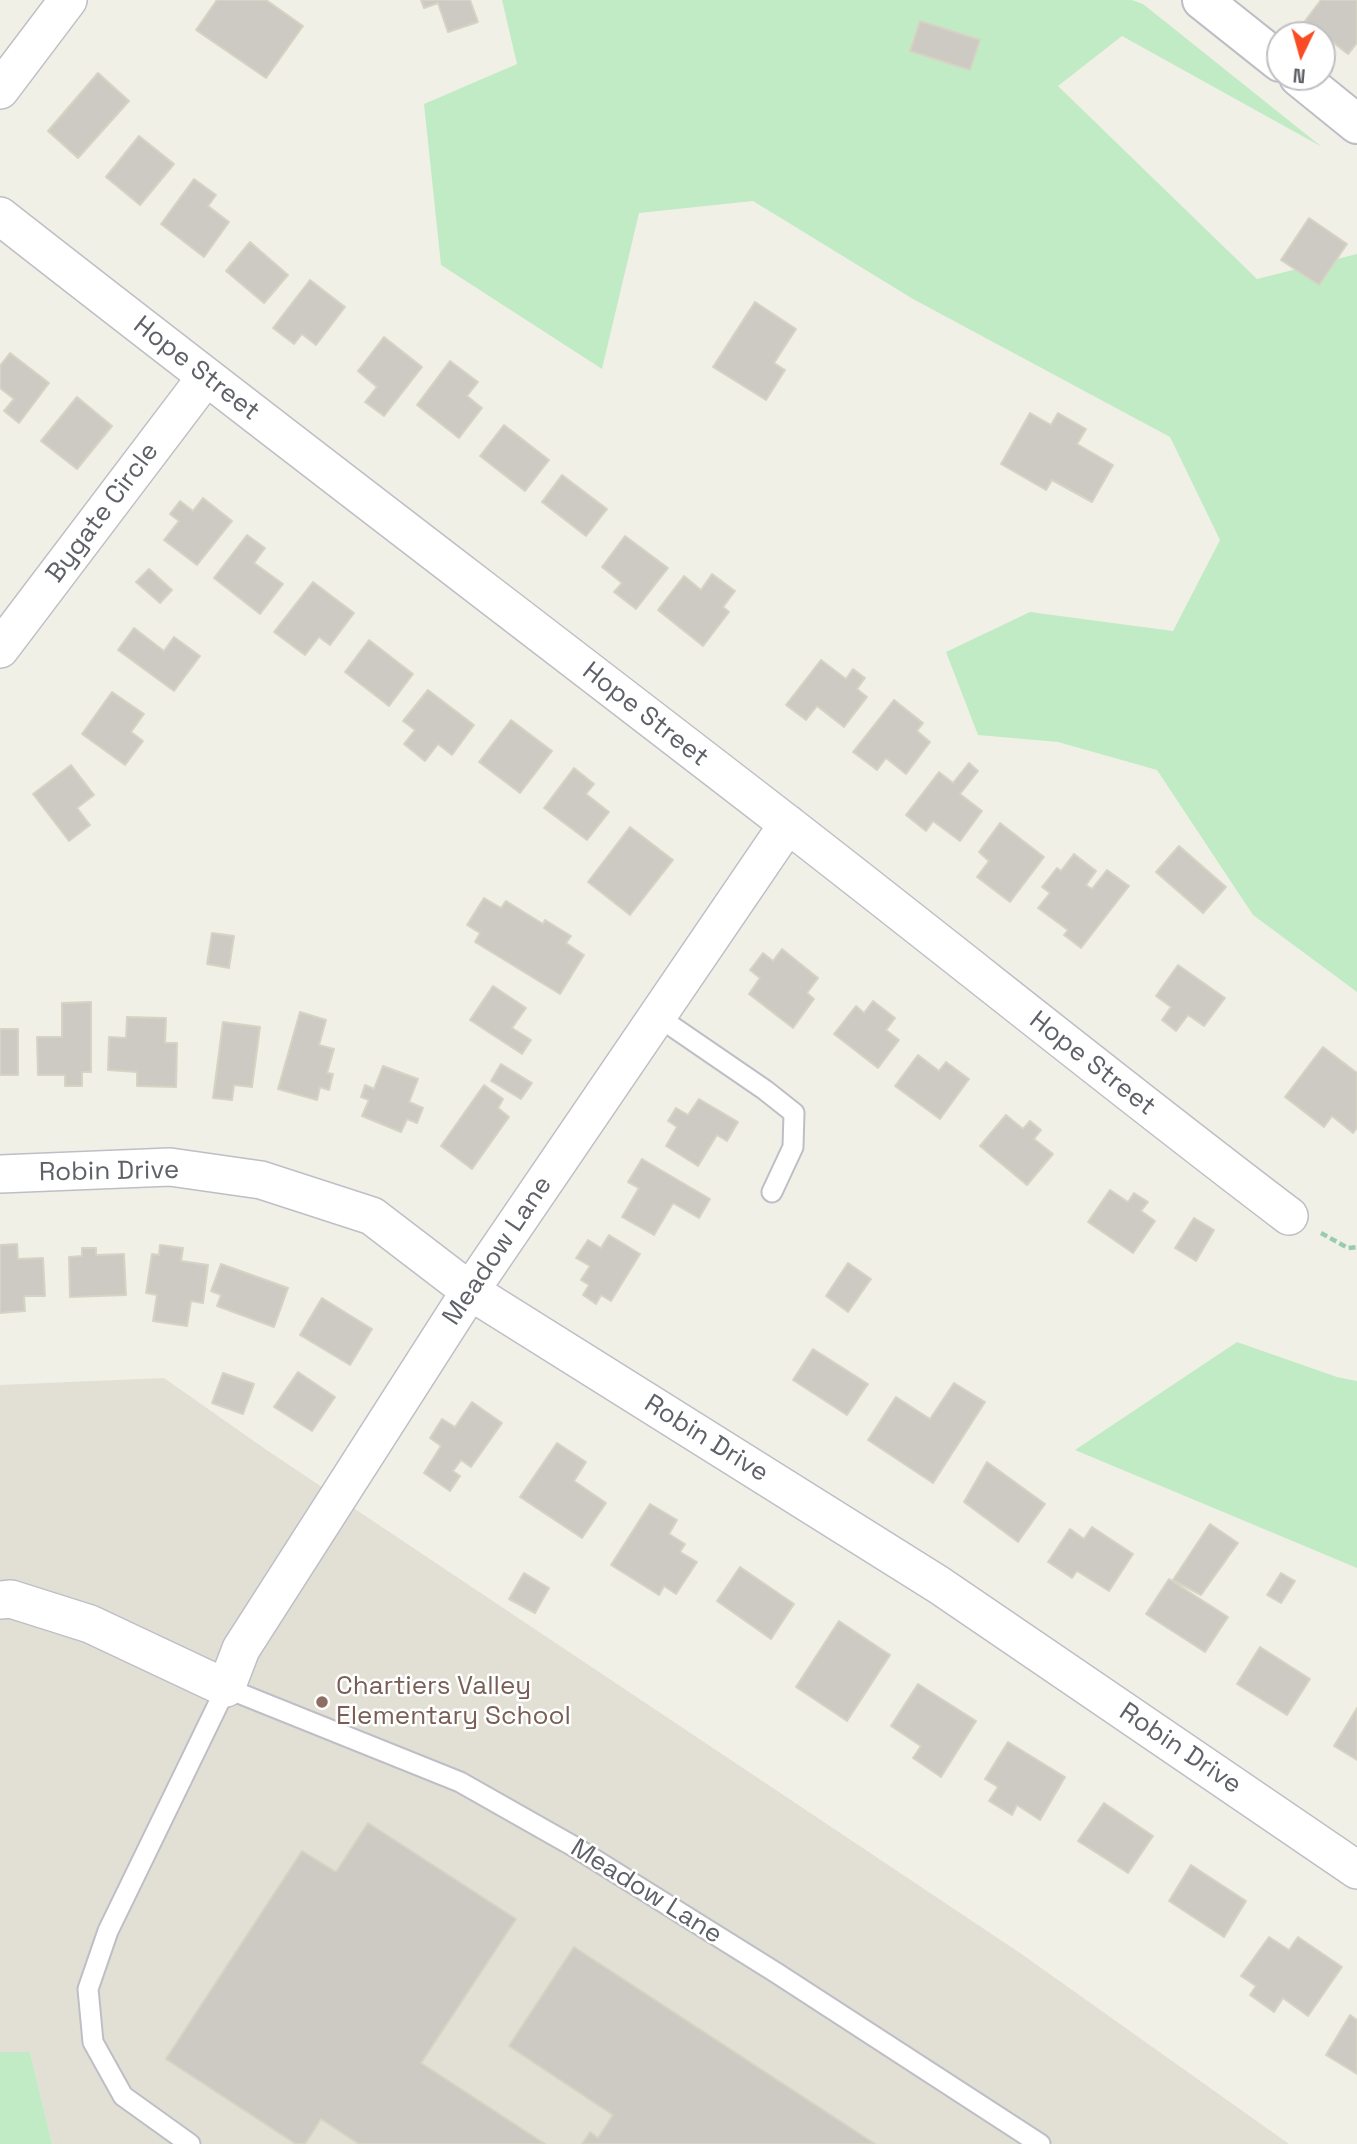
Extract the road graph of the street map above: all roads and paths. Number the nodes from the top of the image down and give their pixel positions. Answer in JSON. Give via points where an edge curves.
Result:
{"nodes":[{"id":1,"x":68,"y":0,"type":"edge"},
{"id":2,"x":1202,"y":0,"type":"edge"},
{"id":3,"x":1266,"y":51,"type":"edge"},
{"id":4,"x":0,"y":90,"type":"edge"},
{"id":5,"x":1316,"y":91,"type":"edge"},
{"id":6,"x":1357,"y":124,"type":"edge"},
{"id":7,"x":0,"y":216,"type":"edge"},
{"id":8,"x":206,"y":377,"type":"junction"},
{"id":9,"x":0,"y":649,"type":"edge"},
{"id":10,"x":788,"y":824,"type":"junction"},
{"id":11,"x":657,"y":1016,"type":"junction"},
{"id":12,"x":0,"y":1174,"type":"edge"},
{"id":13,"x":772,"y":1192,"type":"dead end"},
{"id":14,"x":1290,"y":1216,"type":"dead end"},
{"id":15,"x":470,"y":1291,"type":"junction"},
{"id":16,"x":0,"y":1600,"type":"edge"},
{"id":17,"x":226,"y":1688,"type":"junction"},
{"id":18,"x":1357,"y":1870,"type":"edge"},
{"id":19,"x":190,"y":2144,"type":"edge"},
{"id":20,"x":1040,"y":2144,"type":"edge"}],
"edges":[{"from":1,"to":4,"type":"street"},
{"from":2,"to":3,"type":"main road"},
{"from":5,"to":6,"type":"main road"},
{"from":7,"to":8,"type":"street","name":"Hope Street"},
{"from":8,"to":9,"type":"street","name":"Bygate Circle"},
{"from":8,"to":10,"type":"street","name":"Hope Street"},
{"from":10,"to":11,"type":"street","name":"Meadow Lane"},
{"from":10,"to":14,"type":"street","name":"Hope Street"},
{"from":11,"to":13,"type":"lane","via":[[794,1114],[793,1147]]},
{"from":11,"to":15,"type":"street","name":"Meadow Lane"},
{"from":12,"to":15,"type":"street","name":"Robin Drive","via":[[170,1167],[261,1180],[372,1216]]},
{"from":15,"to":17,"type":"street","name":"Meadow Lane","via":[[241,1649]]},
{"from":15,"to":18,"type":"street","name":"Robin Drive","via":[[939,1585]]},
{"from":16,"to":17,"type":"street","via":[[11,1599],[90,1624]]},
{"from":17,"to":19,"type":"lane","name":"Meadow Lane","via":[[108,1931],[88,1989],[93,2042],[123,2096]]},
{"from":17,"to":20,"type":"lane","name":"Meadow Lane","via":[[460,1782],[573,1846],[775,1972]]}]}
